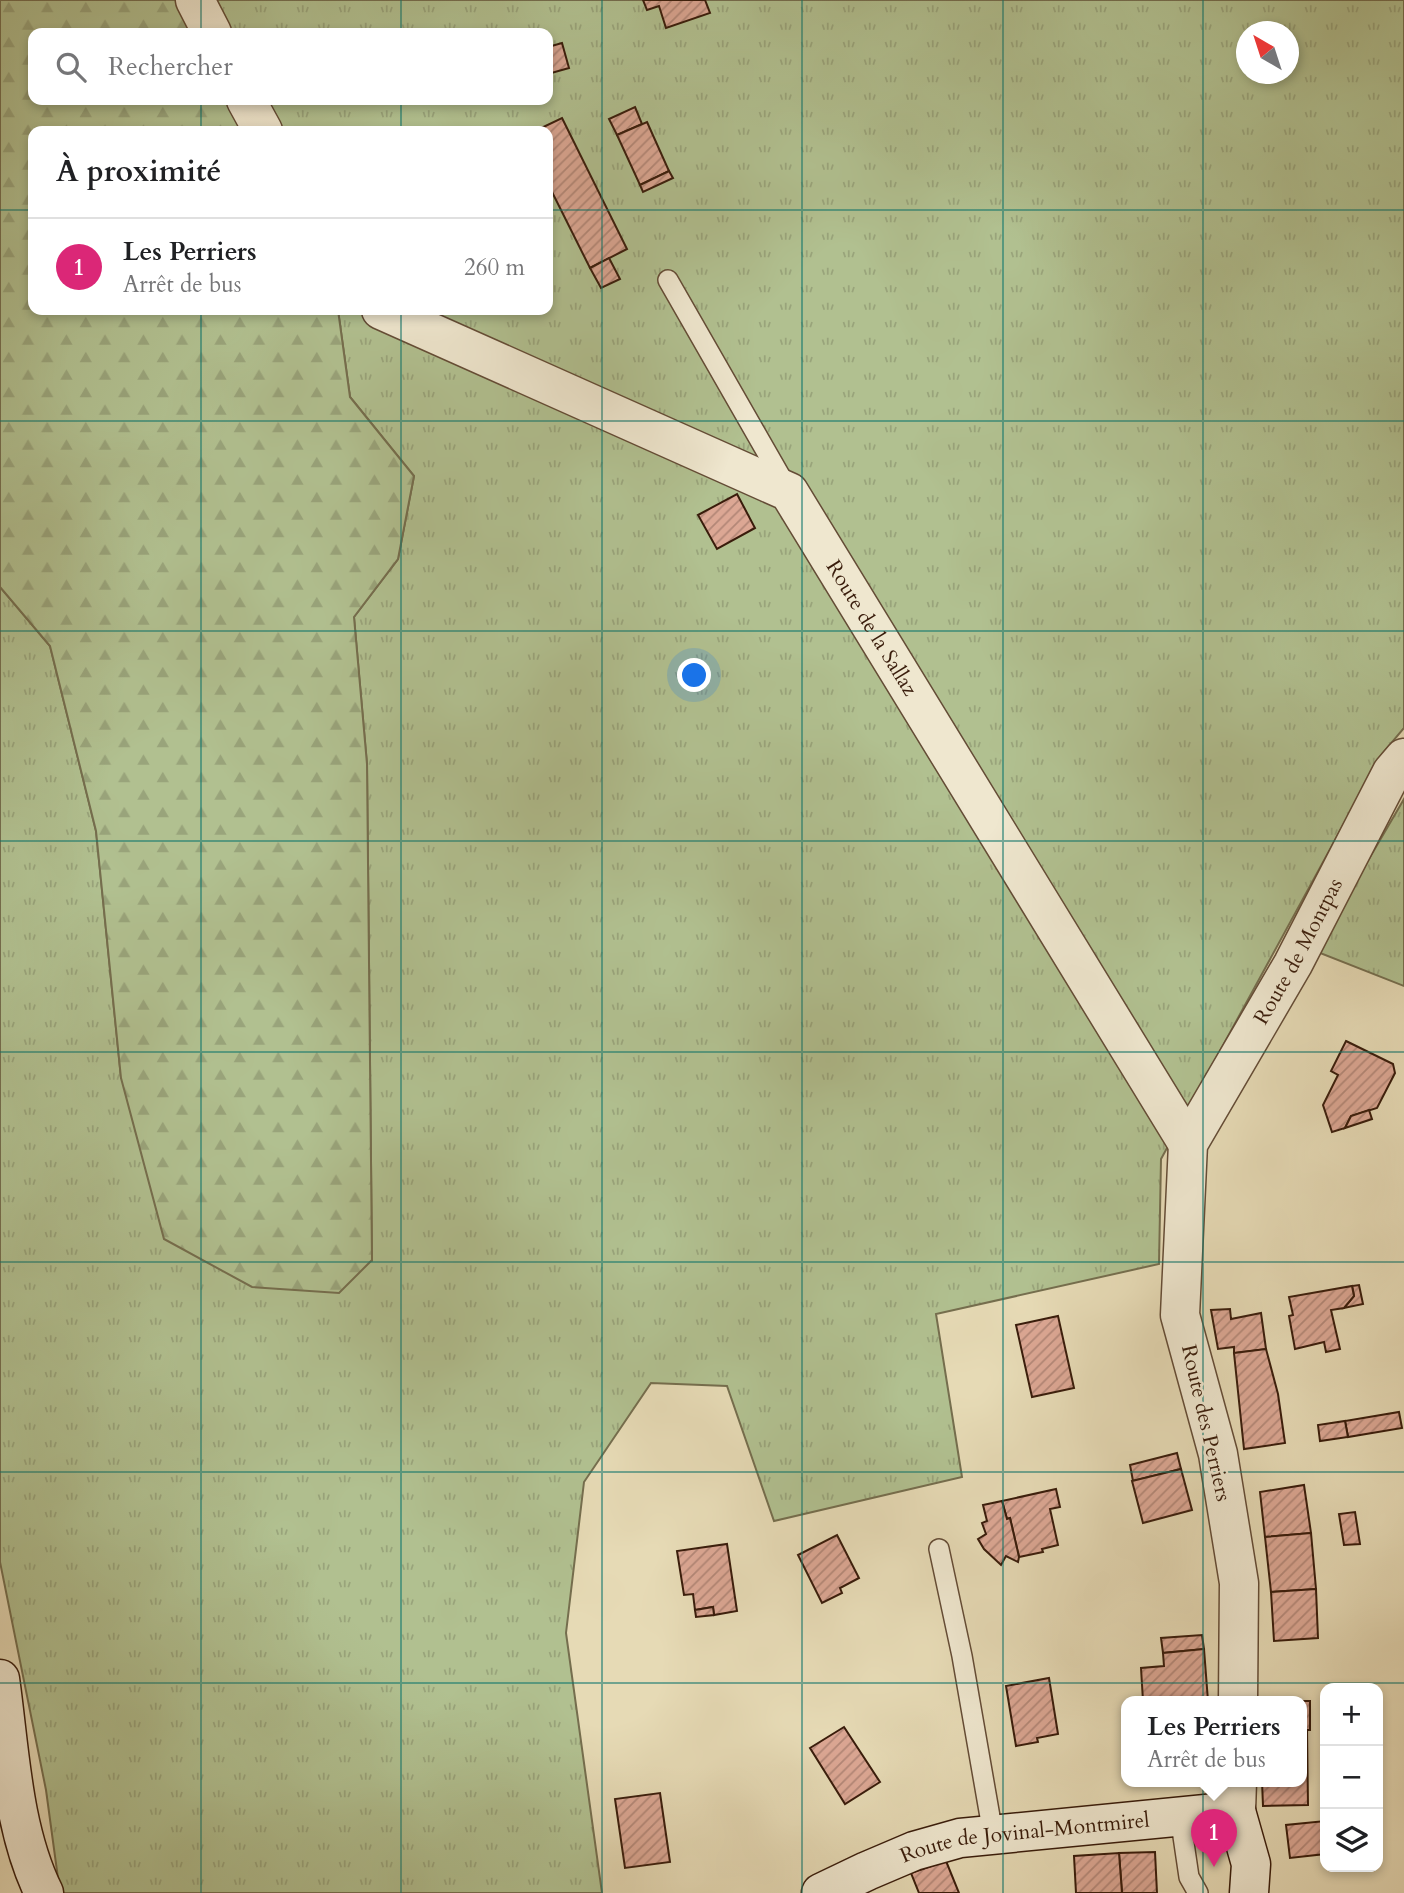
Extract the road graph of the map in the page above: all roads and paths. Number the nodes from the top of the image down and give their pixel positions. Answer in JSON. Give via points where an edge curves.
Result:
{"nodes":[{"id":1,"x":195,"y":0,"type":"edge"},
{"id":2,"x":209,"y":28,"type":"edge"},
{"id":3,"x":249,"y":105,"type":"edge"},
{"id":4,"x":260,"y":126,"type":"edge"},
{"id":5,"x":668,"y":280,"type":"dead end"},
{"id":6,"x":392,"y":315,"type":"edge"},
{"id":7,"x":789,"y":492,"type":"junction"},
{"id":8,"x":1404,"y":758,"type":"edge"},
{"id":9,"x":1188,"y":1144,"type":"junction"},
{"id":10,"x":939,"y":1549,"type":"dead end"},
{"id":11,"x":0,"y":1679,"type":"edge"},
{"id":12,"x":1238,"y":1696,"type":"edge"},
{"id":13,"x":1237,"y":1796,"type":"edge"},
{"id":14,"x":1180,"y":1816,"type":"junction"},
{"id":15,"x":993,"y":1834,"type":"junction"},
{"id":16,"x":44,"y":1893,"type":"edge"},
{"id":17,"x":821,"y":1893,"type":"edge"},
{"id":18,"x":1198,"y":1893,"type":"edge"},
{"id":19,"x":1249,"y":1893,"type":"edge"}],
"edges":[{"from":1,"to":2,"type":"street"},
{"from":3,"to":4,"type":"street"},
{"from":5,"to":7,"type":"lane"},
{"from":6,"to":7,"type":"street"},
{"from":7,"to":9,"type":"street","name":"Route de la Sallaz"},
{"from":8,"to":9,"type":"street","name":"Route de Montpas","via":[[1392,772],[1293,964]]},
{"from":9,"to":12,"type":"street","name":"Route des Perriers","via":[[1180,1315],[1218,1454],[1239,1583]]},
{"from":10,"to":15,"type":"lane"},
{"from":11,"to":16,"type":"street","via":[[19,1815]]},
{"from":13,"to":14,"type":"street","name":"Route de Jovinal-Montmirel"},
{"from":13,"to":19,"type":"street","via":[[1251,1864]]},
{"from":14,"to":15,"type":"street","name":"Route de Jovinal-Montmirel"},
{"from":14,"to":18,"type":"lane","via":[[1189,1877]]},
{"from":15,"to":17,"type":"street","name":"Route de Jovinal-Montmirel","via":[[914,1851]]}]}
